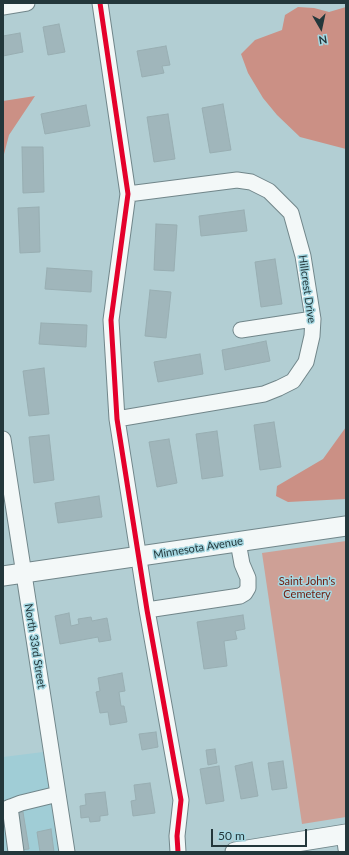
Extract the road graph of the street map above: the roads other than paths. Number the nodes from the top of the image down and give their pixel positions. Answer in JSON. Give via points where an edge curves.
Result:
{"nodes":[{"id":1,"x":27,"y":3,"type":"edge"},
{"id":2,"x":100,"y":3,"type":"edge"},
{"id":3,"x":3,"y":7,"type":"edge"},
{"id":4,"x":128,"y":194,"type":"junction"},
{"id":5,"x":313,"y":319,"type":"junction"},
{"id":6,"x":241,"y":330,"type":"dead end"},
{"id":7,"x":117,"y":419,"type":"junction"},
{"id":8,"x":3,"y":439,"type":"edge"},
{"id":9,"x":346,"y":526,"type":"edge"},
{"id":10,"x":238,"y":542,"type":"junction"},
{"id":11,"x":139,"y":557,"type":"junction"},
{"id":12,"x":24,"y":573,"type":"junction"},
{"id":13,"x":3,"y":576,"type":"edge"},
{"id":14,"x":147,"y":610,"type":"junction"},
{"id":15,"x":58,"y":794,"type":"junction"},
{"id":16,"x":6,"y":808,"type":"edge"},
{"id":17,"x":345,"y":839,"type":"edge"},
{"id":18,"x":308,"y":846,"type":"edge"},
{"id":19,"x":16,"y":852,"type":"edge"},
{"id":20,"x":67,"y":852,"type":"edge"},
{"id":21,"x":178,"y":852,"type":"edge"},
{"id":22,"x":235,"y":852,"type":"edge"}],
"edges":[{"from":1,"to":3,"type":"street"},
{"from":2,"to":4,"type":"street"},
{"from":4,"to":5,"type":"street","name":"Hillcrest Drive","via":[[237,180],[251,182],[270,191],[290,213],[303,256]]},
{"from":4,"to":7,"type":"street","via":[[111,320]]},
{"from":5,"to":6,"type":"street"},
{"from":5,"to":7,"type":"street","name":"Hillcrest Drive","via":[[306,362],[293,381],[264,394]]},
{"from":7,"to":11,"type":"street"},
{"from":8,"to":12,"type":"street","name":"North 33rd Street"},
{"from":9,"to":10,"type":"main road","name":"Minnesota Avenue"},
{"from":10,"to":11,"type":"main road","name":"Minnesota Avenue"},
{"from":10,"to":14,"type":"street","via":[[249,583],[245,593],[240,596]]},
{"from":11,"to":12,"type":"main road","name":"Minnesota Avenue"},
{"from":11,"to":14,"type":"street"},
{"from":12,"to":13,"type":"main road","name":"Minnesota Avenue"},
{"from":12,"to":15,"type":"street","name":"North 33rd Street"},
{"from":14,"to":21,"type":"street","via":[[181,800]]},
{"from":15,"to":16,"type":"street"},
{"from":15,"to":20,"type":"street","name":"North 33rd Street"},
{"from":16,"to":19,"type":"street"},
{"from":17,"to":18,"type":"main road"},
{"from":18,"to":22,"type":"main road"}]}
